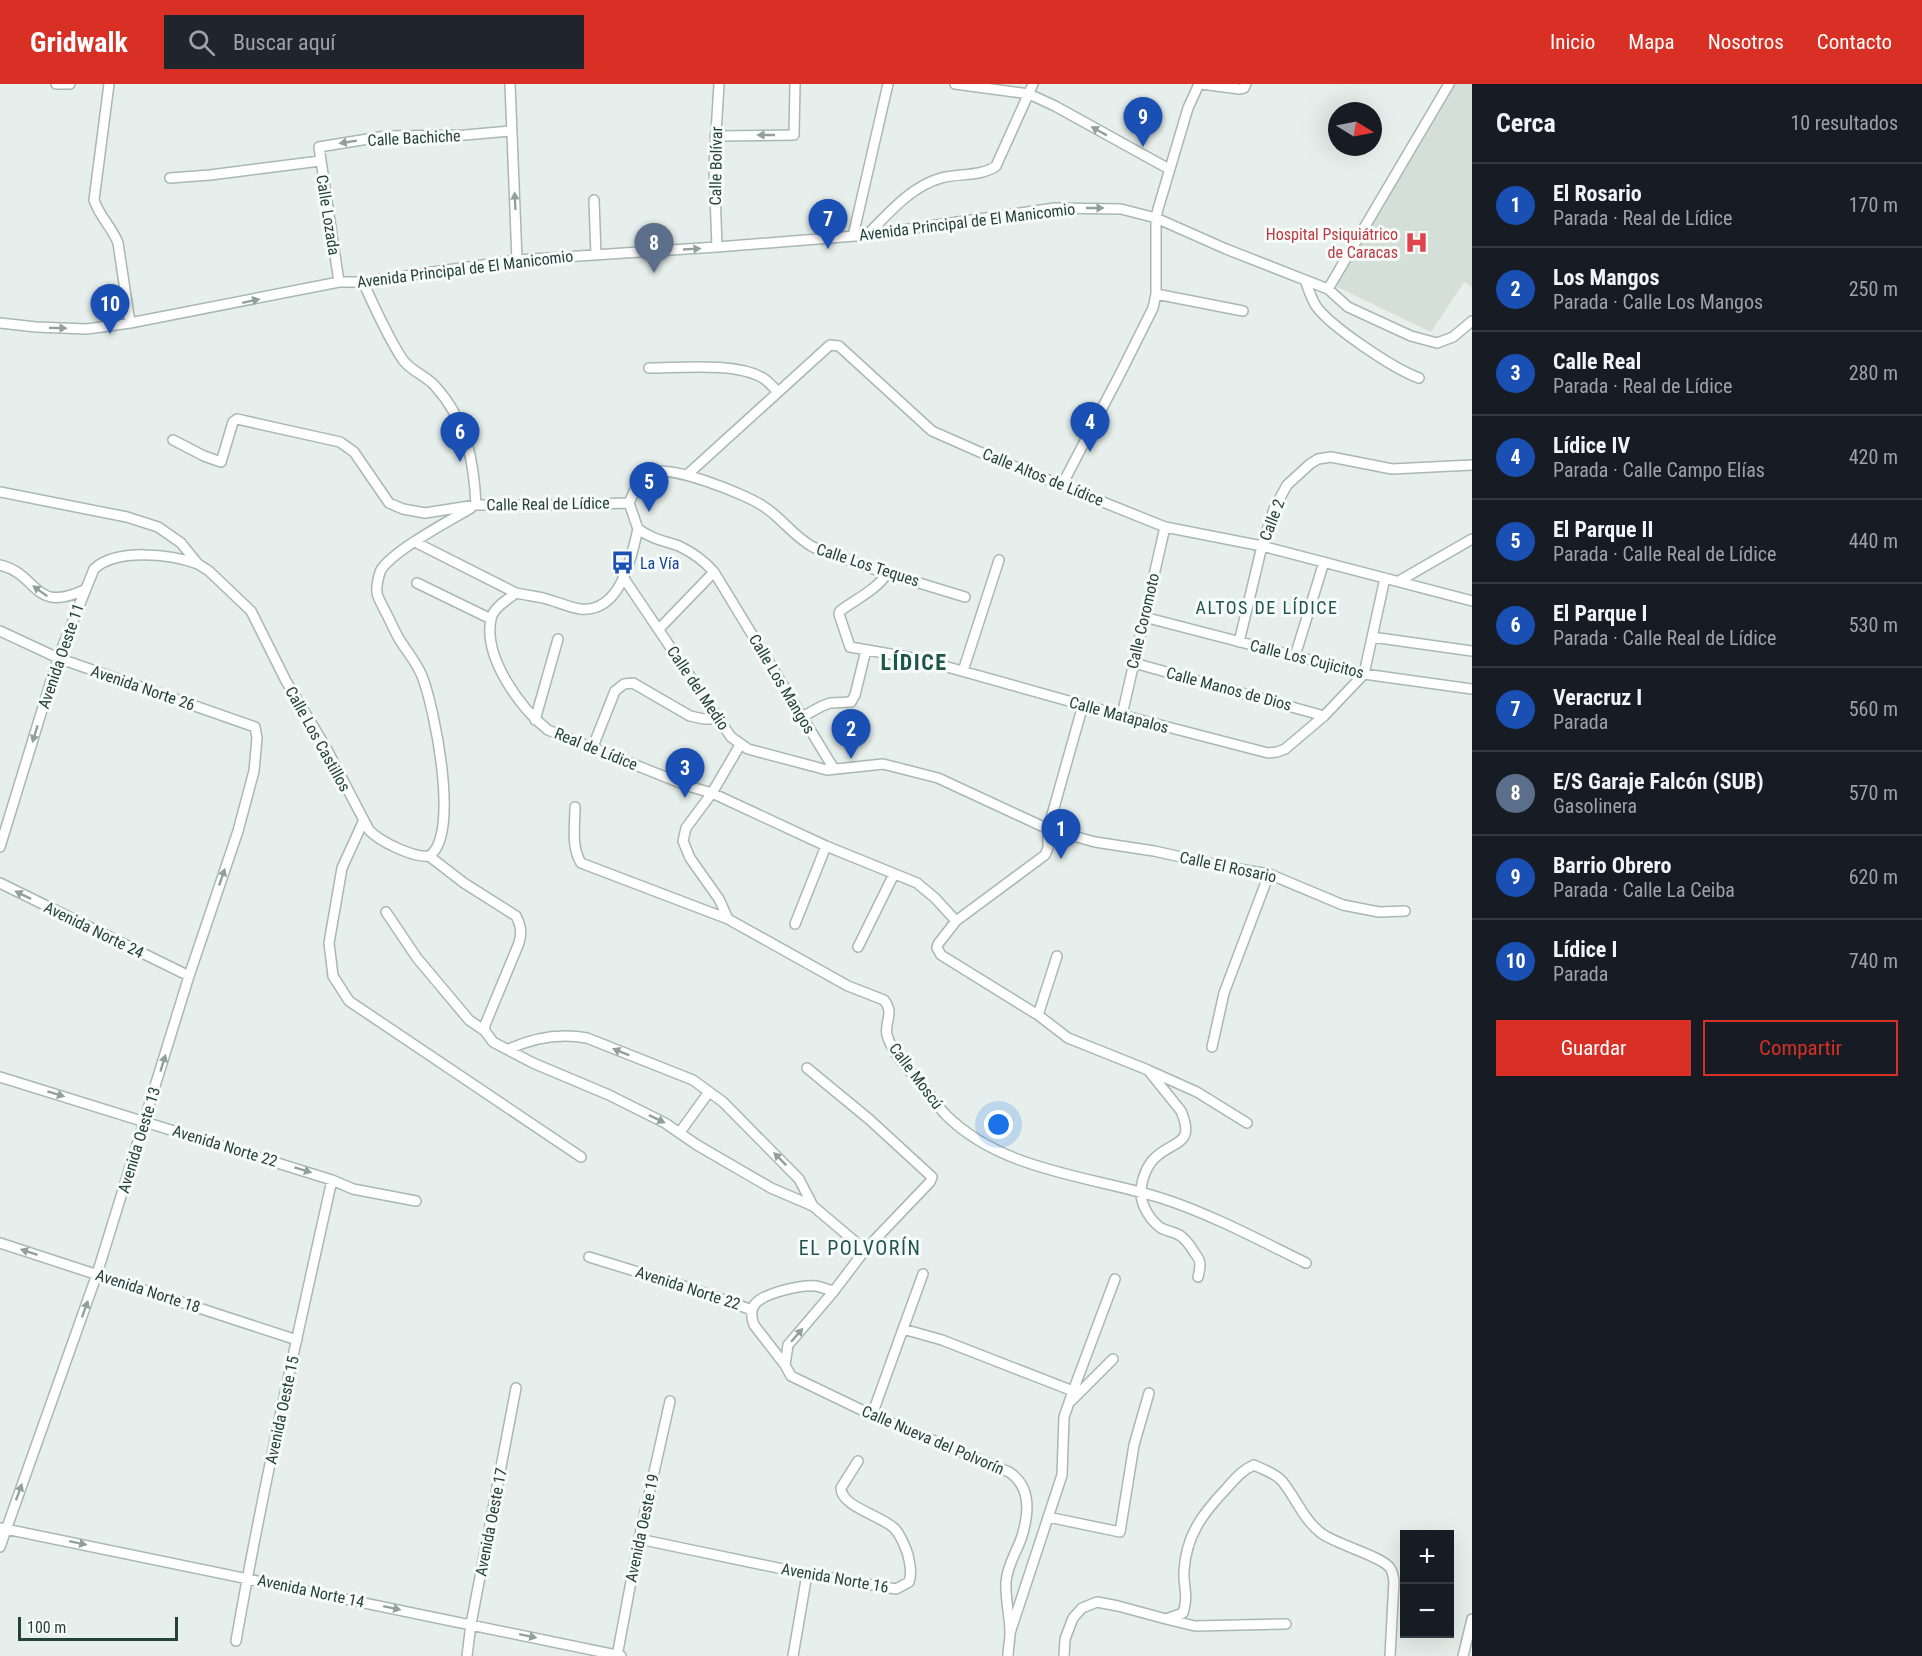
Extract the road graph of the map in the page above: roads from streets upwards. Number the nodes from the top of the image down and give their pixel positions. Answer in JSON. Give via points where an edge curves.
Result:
{"nodes":[{"id":1,"x":56,"y":84,"type":"edge"},
{"id":2,"x":70,"y":84,"type":"edge"},
{"id":3,"x":109,"y":84,"type":"edge"},
{"id":4,"x":510,"y":84,"type":"edge"},
{"id":5,"x":719,"y":84,"type":"edge"},
{"id":6,"x":795,"y":84,"type":"edge"},
{"id":7,"x":888,"y":84,"type":"edge"},
{"id":8,"x":955,"y":84,"type":"edge"},
{"id":9,"x":1033,"y":84,"type":"edge"},
{"id":10,"x":1200,"y":84,"type":"edge"},
{"id":11,"x":1246,"y":84,"type":"edge"},
{"id":12,"x":1449,"y":84,"type":"edge"},
{"id":13,"x":1029,"y":94,"type":"junction"},
{"id":14,"x":511,"y":131,"type":"junction"},
{"id":15,"x":715,"y":136,"type":"junction"},
{"id":16,"x":319,"y":148,"type":"joint"},
{"id":17,"x":320,"y":161,"type":"junction"},
{"id":18,"x":1168,"y":170,"type":"junction"},
{"id":19,"x":170,"y":178,"type":"dead end"},
{"id":20,"x":594,"y":200,"type":"dead end"},
{"id":21,"x":1156,"y":218,"type":"junction"},
{"id":22,"x":867,"y":235,"type":"junction"},
{"id":23,"x":853,"y":236,"type":"junction"},
{"id":24,"x":717,"y":247,"type":"junction"},
{"id":25,"x":596,"y":255,"type":"junction"},
{"id":26,"x":517,"y":260,"type":"junction"},
{"id":27,"x":1305,"y":280,"type":"junction"},
{"id":28,"x":339,"y":282,"type":"junction"},
{"id":29,"x":363,"y":282,"type":"junction"},
{"id":30,"x":1328,"y":290,"type":"junction"},
{"id":31,"x":1156,"y":294,"type":"junction"},
{"id":32,"x":1243,"y":311,"type":"dead end"},
{"id":33,"x":1472,"y":321,"type":"edge"},
{"id":34,"x":0,"y":323,"type":"edge"},
{"id":35,"x":130,"y":323,"type":"junction"},
{"id":36,"x":649,"y":368,"type":"dead end"},
{"id":37,"x":1419,"y":378,"type":"dead end"},
{"id":38,"x":777,"y":391,"type":"junction"},
{"id":39,"x":173,"y":440,"type":"dead end"},
{"id":40,"x":1472,"y":465,"type":"edge"},
{"id":41,"x":688,"y":474,"type":"junction"},
{"id":42,"x":1062,"y":485,"type":"junction"},
{"id":43,"x":0,"y":492,"type":"edge"},
{"id":44,"x":628,"y":503,"type":"junction"},
{"id":45,"x":476,"y":505,"type":"junction"},
{"id":46,"x":1165,"y":527,"type":"junction"},
{"id":47,"x":638,"y":529,"type":"junction"},
{"id":48,"x":1472,"y":539,"type":"edge"},
{"id":49,"x":415,"y":542,"type":"junction"},
{"id":50,"x":1262,"y":546,"type":"junction"},
{"id":51,"x":999,"y":560,"type":"dead end"},
{"id":52,"x":1324,"y":562,"type":"junction"},
{"id":53,"x":198,"y":564,"type":"junction"},
{"id":54,"x":0,"y":565,"type":"edge"},
{"id":55,"x":714,"y":572,"type":"junction"},
{"id":56,"x":888,"y":572,"type":"junction"},
{"id":57,"x":623,"y":577,"type":"junction"},
{"id":58,"x":1385,"y":578,"type":"junction"},
{"id":59,"x":1399,"y":581,"type":"junction"},
{"id":60,"x":417,"y":583,"type":"dead end"},
{"id":61,"x":84,"y":590,"type":"junction"},
{"id":62,"x":516,"y":593,"type":"junction"},
{"id":63,"x":965,"y":597,"type":"dead end"},
{"id":64,"x":1472,"y":601,"type":"edge"},
{"id":65,"x":1144,"y":617,"type":"junction"},
{"id":66,"x":491,"y":619,"type":"junction"},
{"id":67,"x":659,"y":629,"type":"junction"},
{"id":68,"x":0,"y":631,"type":"edge"},
{"id":69,"x":1372,"y":637,"type":"junction"},
{"id":70,"x":558,"y":639,"type":"dead end"},
{"id":71,"x":1239,"y":642,"type":"junction"},
{"id":72,"x":866,"y":650,"type":"junction"},
{"id":73,"x":1472,"y":651,"type":"edge"},
{"id":74,"x":1295,"y":656,"type":"junction"},
{"id":75,"x":58,"y":658,"type":"junction"},
{"id":76,"x":1134,"y":663,"type":"junction"},
{"id":77,"x":963,"y":671,"type":"junction"},
{"id":78,"x":1364,"y":674,"type":"junction"},
{"id":79,"x":1472,"y":689,"type":"edge"},
{"id":80,"x":1083,"y":705,"type":"junction"},
{"id":81,"x":1122,"y":715,"type":"junction"},
{"id":82,"x":1324,"y":716,"type":"junction"},
{"id":83,"x":802,"y":717,"type":"junction"},
{"id":84,"x":719,"y":719,"type":"junction"},
{"id":85,"x":535,"y":720,"type":"junction"},
{"id":86,"x":255,"y":727,"type":"joint"},
{"id":87,"x":740,"y":745,"type":"junction"},
{"id":88,"x":592,"y":749,"type":"junction"},
{"id":89,"x":834,"y":769,"type":"junction"},
{"id":90,"x":712,"y":793,"type":"junction"},
{"id":91,"x":575,"y":807,"type":"dead end"},
{"id":92,"x":363,"y":822,"type":"junction"},
{"id":93,"x":1048,"y":829,"type":"junction"},
{"id":94,"x":1,"y":842,"type":"edge"},
{"id":95,"x":826,"y":846,"type":"junction"},
{"id":96,"x":429,"y":856,"type":"junction"},
{"id":97,"x":1269,"y":873,"type":"junction"},
{"id":98,"x":894,"y":874,"type":"junction"},
{"id":99,"x":0,"y":883,"type":"edge"},
{"id":100,"x":1405,"y":911,"type":"dead end"},
{"id":101,"x":386,"y":912,"type":"dead end"},
{"id":102,"x":728,"y":919,"type":"junction"},
{"id":103,"x":956,"y":921,"type":"junction"},
{"id":104,"x":795,"y":924,"type":"dead end"},
{"id":105,"x":858,"y":947,"type":"dead end"},
{"id":106,"x":1057,"y":956,"type":"dead end"},
{"id":107,"x":189,"y":976,"type":"junction"},
{"id":108,"x":1038,"y":1015,"type":"junction"},
{"id":109,"x":485,"y":1031,"type":"junction"},
{"id":110,"x":1212,"y":1047,"type":"dead end"},
{"id":111,"x":509,"y":1049,"type":"junction"},
{"id":112,"x":807,"y":1068,"type":"dead end"},
{"id":113,"x":1148,"y":1070,"type":"junction"},
{"id":114,"x":0,"y":1077,"type":"edge"},
{"id":115,"x":709,"y":1092,"type":"junction"},
{"id":116,"x":146,"y":1121,"type":"junction"},
{"id":117,"x":1247,"y":1123,"type":"dead end"},
{"id":118,"x":680,"y":1132,"type":"junction"},
{"id":119,"x":580,"y":1157,"type":"dead end"},
{"id":120,"x":332,"y":1179,"type":"junction"},
{"id":121,"x":1141,"y":1193,"type":"junction"},
{"id":122,"x":416,"y":1201,"type":"dead end"},
{"id":123,"x":813,"y":1206,"type":"junction"},
{"id":124,"x":0,"y":1243,"type":"edge"},
{"id":125,"x":865,"y":1250,"type":"junction"},
{"id":126,"x":589,"y":1257,"type":"dead end"},
{"id":127,"x":1306,"y":1263,"type":"dead end"},
{"id":128,"x":97,"y":1274,"type":"junction"},
{"id":129,"x":923,"y":1274,"type":"dead end"},
{"id":130,"x":1198,"y":1277,"type":"dead end"},
{"id":131,"x":1115,"y":1279,"type":"dead end"},
{"id":132,"x":834,"y":1291,"type":"junction"},
{"id":133,"x":752,"y":1310,"type":"junction"},
{"id":134,"x":903,"y":1329,"type":"junction"},
{"id":135,"x":297,"y":1340,"type":"junction"},
{"id":136,"x":1113,"y":1359,"type":"dead end"},
{"id":137,"x":785,"y":1365,"type":"junction"},
{"id":138,"x":516,"y":1388,"type":"dead end"},
{"id":139,"x":1073,"y":1391,"type":"junction"},
{"id":140,"x":1149,"y":1393,"type":"dead end"},
{"id":141,"x":670,"y":1401,"type":"dead end"},
{"id":142,"x":1069,"y":1402,"type":"junction"},
{"id":143,"x":872,"y":1415,"type":"junction"},
{"id":144,"x":858,"y":1461,"type":"dead end"},
{"id":145,"x":1048,"y":1517,"type":"junction"},
{"id":146,"x":3,"y":1528,"type":"edge"},
{"id":147,"x":639,"y":1539,"type":"junction"},
{"id":148,"x":0,"y":1547,"type":"edge"},
{"id":149,"x":807,"y":1574,"type":"junction"},
{"id":150,"x":247,"y":1578,"type":"junction"},
{"id":151,"x":1166,"y":1619,"type":"junction"},
{"id":152,"x":1472,"y":1619,"type":"edge"},
{"id":153,"x":471,"y":1624,"type":"junction"},
{"id":154,"x":1286,"y":1624,"type":"dead end"},
{"id":155,"x":1010,"y":1633,"type":"junction"},
{"id":156,"x":236,"y":1641,"type":"dead end"},
{"id":157,"x":467,"y":1656,"type":"edge"},
{"id":158,"x":618,"y":1656,"type":"edge"},
{"id":159,"x":793,"y":1656,"type":"edge"},
{"id":160,"x":1008,"y":1656,"type":"edge"},
{"id":161,"x":1064,"y":1656,"type":"edge"},
{"id":162,"x":1390,"y":1656,"type":"edge"},
{"id":163,"x":1462,"y":1656,"type":"edge"}],
"edges":[{"from":1,"to":2,"type":"street"},
{"from":3,"to":35,"type":"street","via":[[94,200],[118,243]]},
{"from":4,"to":14,"type":"street"},
{"from":5,"to":15,"type":"street","name":"Calle Bolívar"},
{"from":6,"to":15,"type":"street","one_way":true,"via":[[794,135]]},
{"from":7,"to":23,"type":"street"},
{"from":8,"to":13,"type":"street"},
{"from":9,"to":13,"type":"street"},
{"from":10,"to":11,"type":"street","via":[[1239,89]]},
{"from":10,"to":18,"type":"street"},
{"from":12,"to":30,"type":"street"},
{"from":18,"to":13,"type":"street","one_way":true},
{"from":13,"to":22,"type":"street","via":[[996,166],[926,183],[901,201]]},
{"from":14,"to":16,"type":"street","name":"Calle Bachiche","one_way":true,"via":[[386,136]]},
{"from":26,"to":14,"type":"street","one_way":true},
{"from":15,"to":24,"type":"street","name":"Calle Bolívar"},
{"from":16,"to":17,"type":"street","name":"Calle Lozada"},
{"from":17,"to":19,"type":"street"},
{"from":17,"to":28,"type":"street","name":"Calle Lozada"},
{"from":18,"to":21,"type":"street"},
{"from":20,"to":25,"type":"street"},
{"from":22,"to":21,"type":"street","name":"Avenida Principal de El Manicomio","one_way":true,"via":[[1055,208],[1120,209]]},
{"from":21,"to":27,"type":"street","name":"Avenida Principal de El Manicomio"},
{"from":21,"to":31,"type":"street"},
{"from":22,"to":23,"type":"street","name":"Avenida Principal de El Manicomio"},
{"from":23,"to":24,"type":"street","name":"Avenida Principal de El Manicomio"},
{"from":25,"to":24,"type":"street","name":"Avenida Principal de El Manicomio","one_way":true},
{"from":25,"to":26,"type":"street","name":"Avenida Principal de El Manicomio"},
{"from":26,"to":29,"type":"street","name":"Avenida Principal de El Manicomio"},
{"from":27,"to":30,"type":"street","name":"Avenida Principal de El Manicomio"},
{"from":27,"to":37,"type":"street","via":[[1316,305],[1327,317],[1396,368]]},
{"from":28,"to":29,"type":"street","name":"Avenida Principal de El Manicomio"},
{"from":35,"to":28,"type":"street","name":"Avenida Principal de El Manicomio","one_way":true},
{"from":29,"to":45,"type":"street","name":"Calle Real de Lídice","via":[[405,362],[433,384],[458,418],[472,460]]},
{"from":30,"to":33,"type":"street","name":"Avenida Principal de El Manicomio","via":[[1348,307],[1437,343],[1453,337]]},
{"from":31,"to":32,"type":"street"},
{"from":31,"to":42,"type":"street","via":[[1120,374]]},
{"from":34,"to":35,"type":"street","name":"Avenida Principal de El Manicomio","one_way":true,"via":[[87,328]]},
{"from":36,"to":38,"type":"street","via":[[740,371],[764,379]]},
{"from":38,"to":41,"type":"street","name":"Calle Altos de Lídice"},
{"from":38,"to":42,"type":"street","name":"Calle Altos de Lídice","via":[[830,345],[837,345],[932,431]]},
{"from":39,"to":45,"type":"street","via":[[221,462],[236,419],[294,431],[340,442],[354,452],[388,504],[425,513]]},
{"from":40,"to":50,"type":"street","name":"Calle 2","via":[[1392,469],[1331,457],[1318,459],[1299,473],[1280,496]]},
{"from":41,"to":44,"type":"street","name":"Calle Los Teques","via":[[651,472],[640,481]]},
{"from":41,"to":56,"type":"street","name":"Calle Los Teques","via":[[764,506],[813,547]]},
{"from":42,"to":46,"type":"street","name":"Calle Altos de Lídice"},
{"from":43,"to":53,"type":"street","name":"Calle Los Castillos","via":[[128,517],[158,527],[181,543]]},
{"from":44,"to":45,"type":"street","name":"Calle Real de Lídice"},
{"from":44,"to":47,"type":"street","name":"Calle Real de Lídice"},
{"from":45,"to":49,"type":"street","name":"Calle Real de Lídice"},
{"from":46,"to":50,"type":"street","name":"Calle Altos de Lídice"},
{"from":46,"to":65,"type":"street","name":"Calle Coromoto"},
{"from":47,"to":55,"type":"street","name":"Calle Los Mangos","via":[[680,547]]},
{"from":47,"to":57,"type":"street"},
{"from":48,"to":59,"type":"street"},
{"from":49,"to":62,"type":"street"},
{"from":49,"to":96,"type":"street","name":"Calle Real de Lídice","via":[[380,571],[376,593],[422,677],[434,726],[445,788],[445,815],[436,849]]},
{"from":50,"to":52,"type":"street","name":"Calle Altos de Lídice"},
{"from":50,"to":71,"type":"street","name":"Calle 2"},
{"from":51,"to":77,"type":"street"},
{"from":52,"to":58,"type":"street","name":"Calle Altos de Lídice"},
{"from":52,"to":74,"type":"street"},
{"from":53,"to":61,"type":"street","name":"Avenida Oeste 11","via":[[162,556],[110,558],[94,569]]},
{"from":53,"to":92,"type":"street","name":"Calle Los Castillos","via":[[251,611]]},
{"from":61,"to":54,"type":"street","one_way":true,"via":[[57,598],[45,596],[13,570]]},
{"from":55,"to":67,"type":"street"},
{"from":55,"to":83,"type":"street","name":"Calle Los Mangos"},
{"from":56,"to":63,"type":"street","name":"Calle Los Teques"},
{"from":56,"to":72,"type":"street","name":"Calle Matapalos","via":[[872,589],[839,612],[849,646]]},
{"from":57,"to":62,"type":"street","via":[[614,596],[586,609]]},
{"from":57,"to":67,"type":"street","name":"Calle del Medio"},
{"from":58,"to":59,"type":"street","name":"Calle Altos de Lídice"},
{"from":58,"to":69,"type":"street"},
{"from":59,"to":64,"type":"street","name":"Calle Altos de Lídice"},
{"from":60,"to":66,"type":"street"},
{"from":61,"to":75,"type":"street","name":"Avenida Oeste 11"},
{"from":62,"to":66,"type":"street","via":[[496,608]]},
{"from":65,"to":71,"type":"street","name":"Calle Los Cujicitos"},
{"from":65,"to":76,"type":"street","name":"Calle Coromoto"},
{"from":66,"to":85,"type":"street","name":"Real de Lídice","via":[[491,647],[499,671]]},
{"from":67,"to":84,"type":"street","name":"Calle del Medio"},
{"from":68,"to":75,"type":"street","name":"Avenida Norte 26"},
{"from":69,"to":73,"type":"street"},
{"from":69,"to":78,"type":"street"},
{"from":70,"to":85,"type":"street"},
{"from":71,"to":74,"type":"street","name":"Calle Los Cujicitos"},
{"from":72,"to":77,"type":"street","name":"Calle Matapalos"},
{"from":72,"to":83,"type":"street","via":[[851,702],[830,703]]},
{"from":74,"to":78,"type":"street","name":"Calle Los Cujicitos"},
{"from":75,"to":86,"type":"street","name":"Avenida Norte 26"},
{"from":75,"to":94,"type":"street","name":"Avenida Oeste 11","one_way":true},
{"from":76,"to":81,"type":"street","name":"Calle Coromoto"},
{"from":76,"to":82,"type":"street","name":"Calle Manos de Dios"},
{"from":77,"to":80,"type":"street","name":"Calle Matapalos"},
{"from":78,"to":79,"type":"street","name":"Calle Los Cujicitos"},
{"from":78,"to":82,"type":"street","name":"Calle Matapalos"},
{"from":80,"to":81,"type":"street","name":"Calle Matapalos"},
{"from":80,"to":93,"type":"street"},
{"from":81,"to":82,"type":"street","name":"Calle Matapalos","via":[[1268,753],[1285,749]]},
{"from":83,"to":89,"type":"street","name":"Calle Los Mangos"},
{"from":84,"to":87,"type":"street","name":"Calle del Medio"},
{"from":84,"to":88,"type":"street","via":[[690,716],[633,683],[624,684],[615,691]]},
{"from":85,"to":88,"type":"street","name":"Real de Lídice","via":[[548,730]]},
{"from":107,"to":86,"type":"street","name":"Avenida Oeste 13","one_way":true,"via":[[254,771]]},
{"from":87,"to":89,"type":"street","name":"Calle del Medio","via":[[817,768]]},
{"from":87,"to":90,"type":"street"},
{"from":88,"to":90,"type":"street","name":"Real de Lídice"},
{"from":89,"to":93,"type":"street","via":[[883,764],[938,778]]},
{"from":90,"to":95,"type":"street","name":"Real de Lídice"},
{"from":90,"to":102,"type":"street","via":[[686,828],[683,841],[690,858],[720,899]]},
{"from":91,"to":102,"type":"street","name":"Calle Moscú","via":[[574,844],[581,863]]},
{"from":92,"to":96,"type":"street","name":"Calle Los Castillos","via":[[376,837],[415,855]]},
{"from":92,"to":119,"type":"street","via":[[342,868],[329,943],[333,976],[349,1001]]},
{"from":93,"to":97,"type":"street","name":"Calle El Rosario","via":[[1095,842]]},
{"from":93,"to":103,"type":"street","via":[[1045,855]]},
{"from":95,"to":98,"type":"street","name":"Real de Lídice"},
{"from":95,"to":104,"type":"street"},
{"from":96,"to":109,"type":"street","name":"Calle Los Castillos","via":[[516,916],[520,924],[519,943],[486,1019]]},
{"from":97,"to":100,"type":"street","name":"Calle El Rosario","via":[[1343,905],[1379,912]]},
{"from":97,"to":110,"type":"street","via":[[1224,993]]},
{"from":98,"to":103,"type":"street","name":"Real de Lídice","via":[[916,883],[936,898]]},
{"from":98,"to":105,"type":"street"},
{"from":107,"to":99,"type":"street","name":"Avenida Norte 24","one_way":true},
{"from":101,"to":109,"type":"street","via":[[417,958],[469,1020]]},
{"from":102,"to":121,"type":"street","name":"Calle Moscú","via":[[848,986],[884,1000],[890,1013],[886,1032],[892,1048],[946,1115],[972,1136],[1033,1164]]},
{"from":103,"to":108,"type":"street","via":[[938,944],[938,952]]},
{"from":106,"to":108,"type":"street"},
{"from":116,"to":107,"type":"street","name":"Avenida Oeste 13","one_way":true},
{"from":108,"to":113,"type":"street","via":[[1068,1038]]},
{"from":109,"to":111,"type":"street","via":[[493,1042]]},
{"from":115,"to":111,"type":"street","one_way":true,"via":[[693,1080],[587,1038],[552,1037]]},
{"from":111,"to":118,"type":"street","one_way":true},
{"from":112,"to":125,"type":"street","via":[[932,1177]]},
{"from":113,"to":117,"type":"street","via":[[1197,1092]]},
{"from":113,"to":121,"type":"street","via":[[1181,1111],[1185,1134],[1151,1162]]},
{"from":114,"to":116,"type":"street","name":"Avenida Norte 22","one_way":true},
{"from":115,"to":118,"type":"street"},
{"from":123,"to":115,"type":"street","one_way":true,"via":[[799,1179]]},
{"from":116,"to":120,"type":"street","name":"Avenida Norte 22","one_way":true},
{"from":116,"to":128,"type":"street","name":"Avenida Oeste 13"},
{"from":118,"to":123,"type":"street","via":[[771,1188]]},
{"from":120,"to":122,"type":"street","name":"Avenida Norte 22","via":[[353,1189]]},
{"from":120,"to":135,"type":"street","name":"Avenida Oeste 15"},
{"from":121,"to":127,"type":"street","name":"Calle Moscú","via":[[1200,1213]]},
{"from":121,"to":130,"type":"street","via":[[1149,1215],[1161,1228],[1181,1236],[1191,1247],[1200,1261]]},
{"from":123,"to":125,"type":"street"},
{"from":128,"to":124,"type":"street","name":"Avenida Norte 18","one_way":true},
{"from":125,"to":132,"type":"street"},
{"from":126,"to":133,"type":"street","name":"Avenida Norte 22"},
{"from":128,"to":135,"type":"street","name":"Avenida Norte 18"},
{"from":146,"to":128,"type":"street","name":"Avenida Oeste 13","one_way":true},
{"from":129,"to":134,"type":"street"},
{"from":131,"to":139,"type":"street"},
{"from":132,"to":133,"type":"street","via":[[815,1286],[793,1287],[760,1300]]},
{"from":137,"to":132,"type":"street","one_way":true,"via":[[788,1345]]},
{"from":133,"to":137,"type":"street","name":"Calle Nueva del Polvorín","via":[[754,1325]]},
{"from":134,"to":139,"type":"street","via":[[942,1340]]},
{"from":134,"to":143,"type":"street"},
{"from":135,"to":150,"type":"street","name":"Avenida Oeste 15"},
{"from":136,"to":142,"type":"street"},
{"from":137,"to":143,"type":"street","name":"Calle Nueva del Polvorín","via":[[791,1376]]},
{"from":138,"to":153,"type":"street","name":"Avenida Oeste 17"},
{"from":139,"to":142,"type":"street"},
{"from":140,"to":145,"type":"street","via":[[1134,1445],[1120,1532]]},
{"from":141,"to":147,"type":"street","name":"Avenida Oeste 19"},
{"from":142,"to":145,"type":"street","via":[[1064,1417],[1062,1475]]},
{"from":143,"to":155,"type":"street","name":"Calle Nueva del Polvorín","via":[[1009,1472],[1020,1481],[1027,1503],[1021,1539],[1006,1582]]},
{"from":144,"to":149,"type":"street","name":"Avenida Norte 16","via":[[841,1493],[896,1530],[912,1572],[909,1582],[896,1589]]},
{"from":145,"to":155,"type":"street"},
{"from":146,"to":148,"type":"street","name":"Avenida Oeste 13"},
{"from":146,"to":150,"type":"street","name":"Avenida Norte 14","one_way":true},
{"from":147,"to":149,"type":"street","name":"Avenida Norte 16"},
{"from":147,"to":158,"type":"street","name":"Avenida Oeste 19"},
{"from":149,"to":159,"type":"street"},
{"from":150,"to":153,"type":"street","name":"Avenida Norte 14","one_way":true},
{"from":150,"to":156,"type":"street","name":"Avenida Oeste 15"},
{"from":151,"to":154,"type":"street","via":[[1195,1626]]},
{"from":151,"to":161,"type":"street","via":[[1097,1602],[1082,1608],[1074,1618],[1065,1639]]},
{"from":151,"to":162,"type":"street","via":[[1183,1613],[1185,1607],[1184,1572],[1189,1541],[1198,1522],[1243,1470],[1254,1465],[1282,1482],[1320,1533],[1385,1563],[1392,1570]]},
{"from":152,"to":163,"type":"street"},
{"from":153,"to":157,"type":"street","name":"Avenida Oeste 17"},
{"from":153,"to":158,"type":"street","name":"Avenida Norte 14","one_way":true},
{"from":155,"to":160,"type":"street","name":"Calle Nueva del Polvorín"}]}
